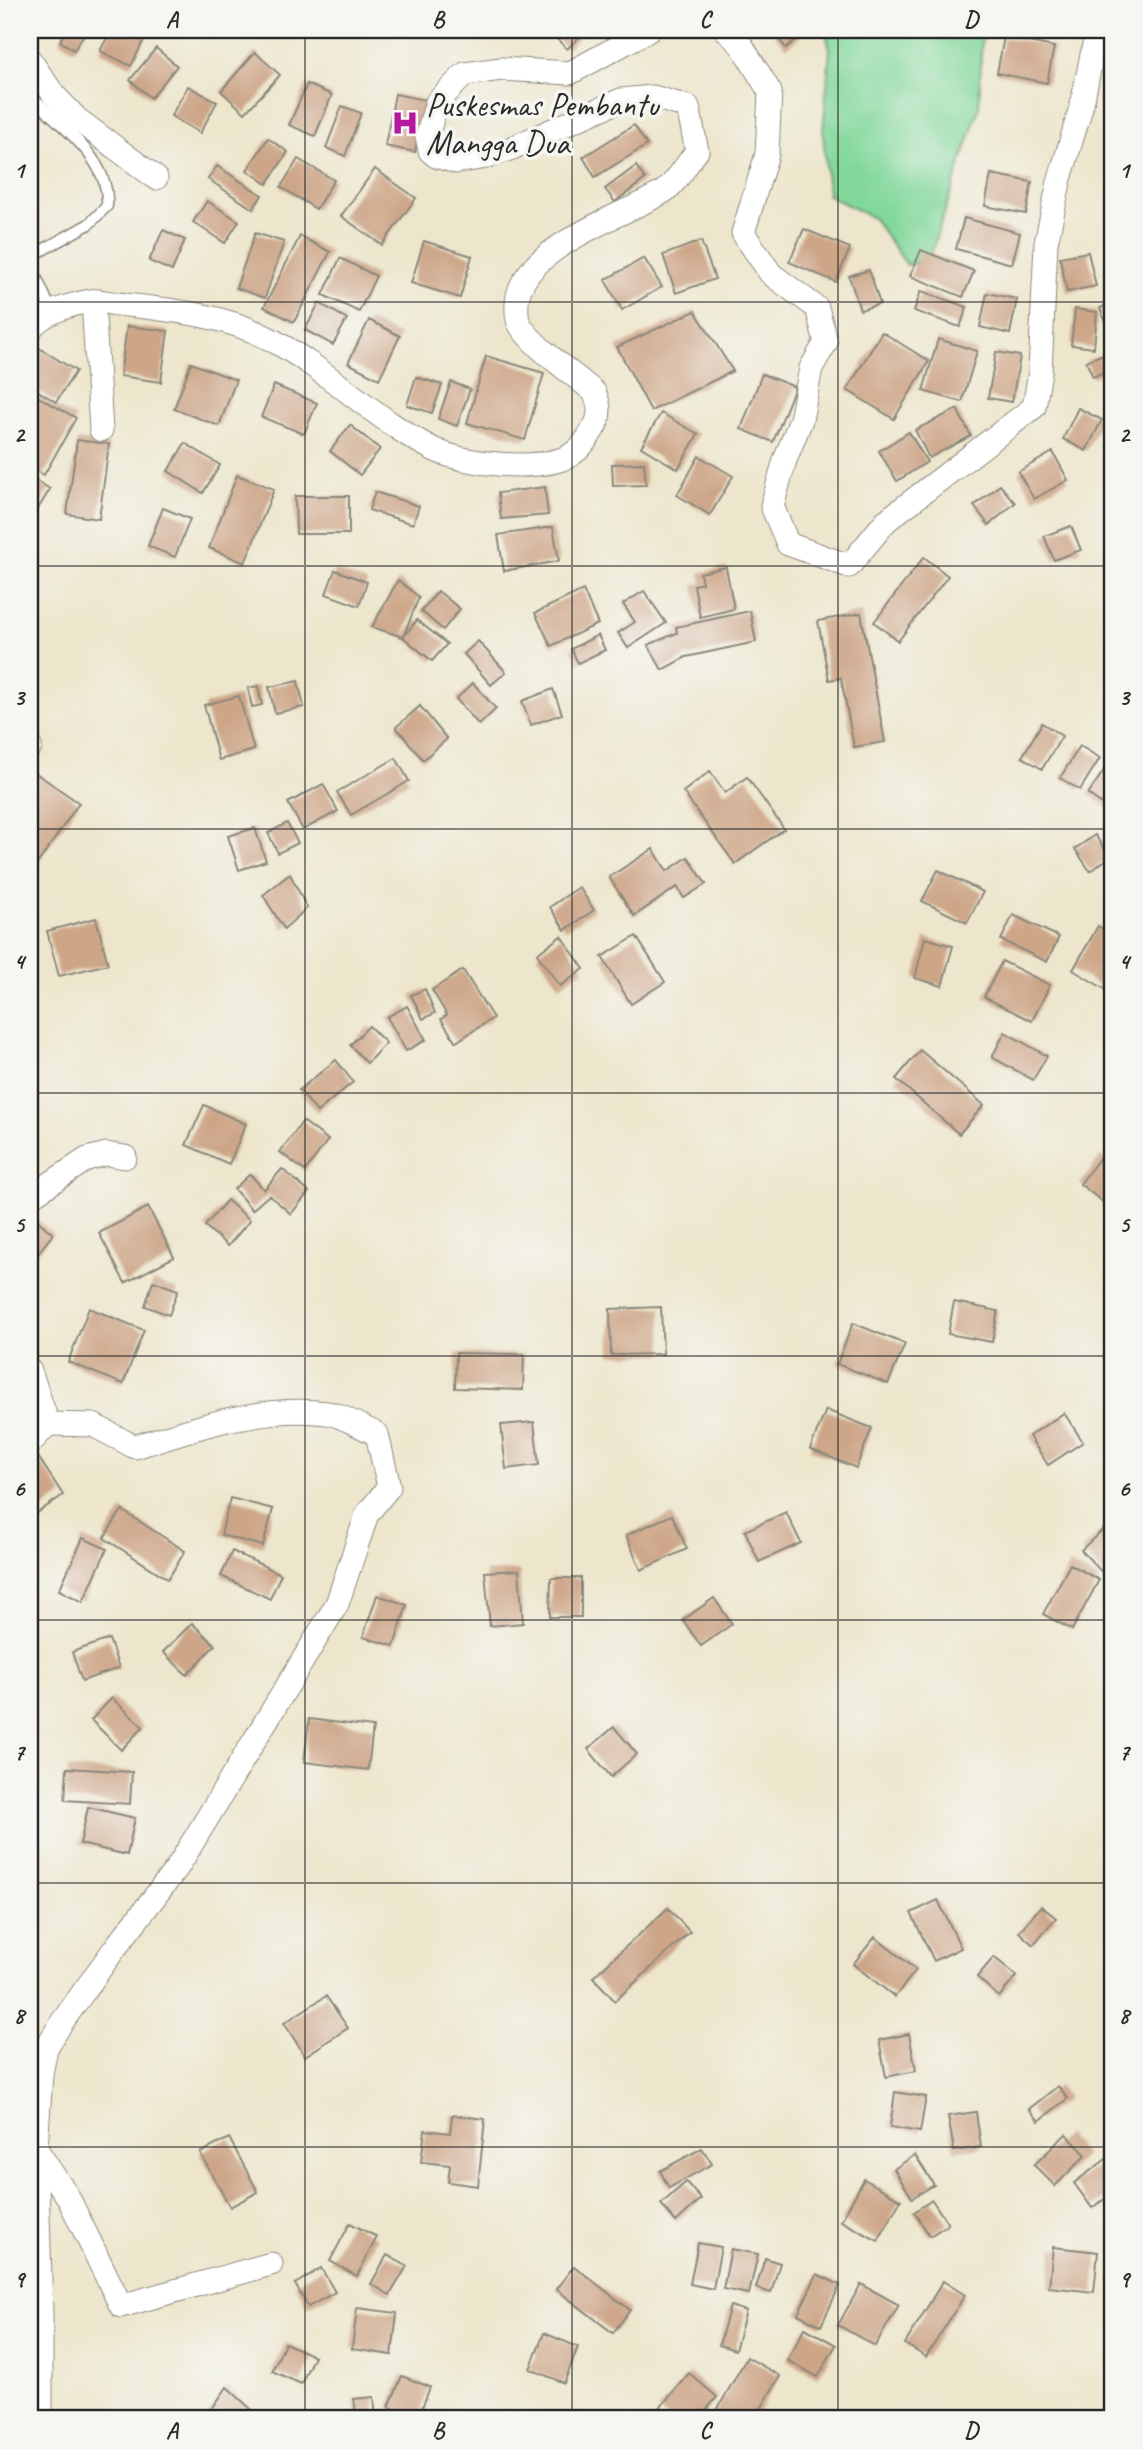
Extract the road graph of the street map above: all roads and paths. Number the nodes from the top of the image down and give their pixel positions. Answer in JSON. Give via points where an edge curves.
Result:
{"nodes":[{"id":1,"x":649,"y":30,"type":"edge"},
{"id":2,"x":726,"y":30,"type":"edge"},
{"id":3,"x":1097,"y":30,"type":"edge"},
{"id":4,"x":30,"y":60,"type":"edge"},
{"id":5,"x":30,"y":94,"type":"edge"},
{"id":6,"x":156,"y":178,"type":"dead end"},
{"id":7,"x":30,"y":257,"type":"edge"},
{"id":8,"x":30,"y":264,"type":"edge"},
{"id":9,"x":93,"y":301,"type":"junction"},
{"id":10,"x":52,"y":312,"type":"junction"},
{"id":11,"x":30,"y":330,"type":"edge"},
{"id":12,"x":101,"y":430,"type":"dead end"},
{"id":13,"x":125,"y":1157,"type":"dead end"},
{"id":14,"x":30,"y":1197,"type":"edge"},
{"id":15,"x":30,"y":1371,"type":"edge"},
{"id":16,"x":48,"y":1424,"type":"junction"},
{"id":17,"x":30,"y":1443,"type":"edge"},
{"id":18,"x":36,"y":2149,"type":"junction"},
{"id":19,"x":271,"y":2264,"type":"dead end"},
{"id":20,"x":41,"y":2419,"type":"edge"}],
"edges":[{"from":1,"to":9,"type":"street","via":[[570,73],[500,69],[465,74],[438,102],[427,135],[430,151],[436,156],[466,162],[512,148],[621,100],[653,97],[688,107],[697,150],[666,190],[558,247],[533,269],[518,291],[517,320],[527,335],[594,392],[600,404],[598,423],[570,455],[530,466],[475,461],[437,451],[272,340],[192,313]]},
{"from":2,"to":3,"type":"street","via":[[742,46],[770,92],[768,154],[743,233],[771,274],[817,307],[826,342],[811,368],[801,420],[772,506],[788,544],[849,566],[886,521],[1034,407],[1046,243]]},
{"from":4,"to":6,"type":"street","via":[[77,119]]},
{"from":5,"to":7,"type":"lane","via":[[82,144],[108,191],[107,206],[89,224]]},
{"from":8,"to":10,"type":"lane"},
{"from":9,"to":10,"type":"street"},
{"from":9,"to":12,"type":"street"},
{"from":10,"to":11,"type":"street"},
{"from":13,"to":14,"type":"street","via":[[106,1154],[86,1159]]},
{"from":15,"to":16,"type":"street"},
{"from":16,"to":17,"type":"street"},
{"from":16,"to":18,"type":"street","via":[[93,1425],[135,1447],[266,1412],[330,1413],[377,1434],[389,1487],[367,1514],[337,1604],[177,1868],[46,2048]]},
{"from":18,"to":19,"type":"street","via":[[68,2197],[121,2306]]},
{"from":18,"to":20,"type":"street"}]}
